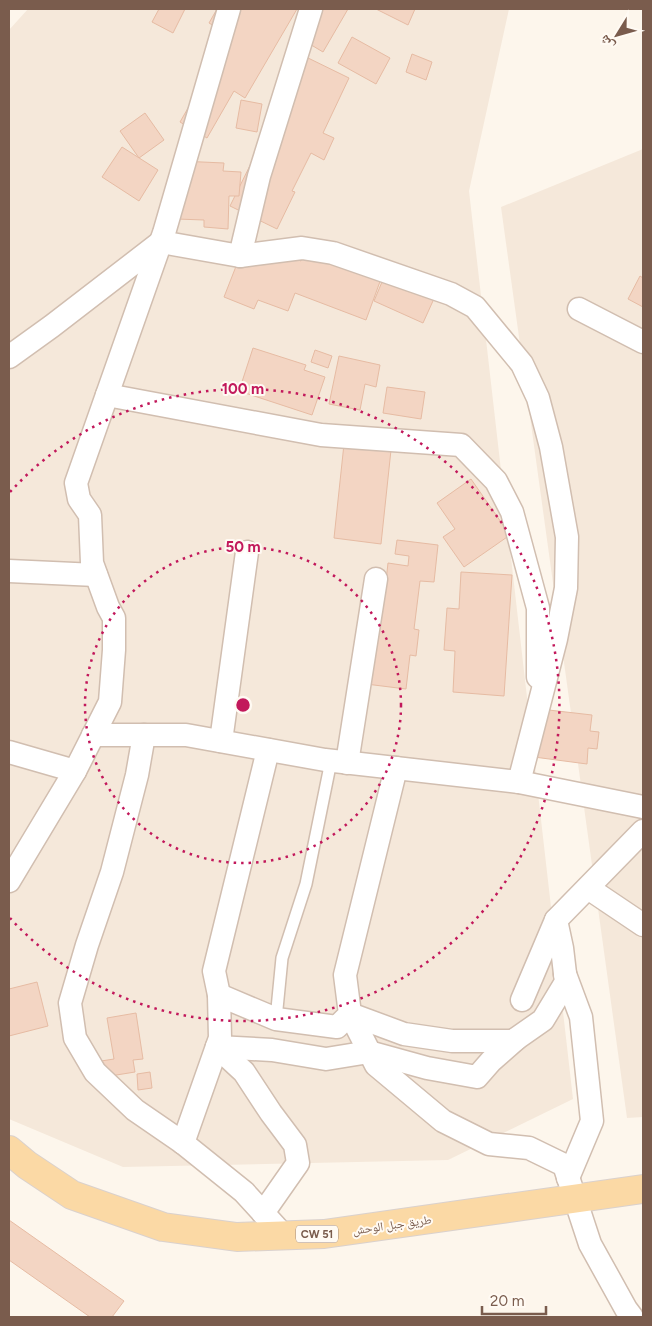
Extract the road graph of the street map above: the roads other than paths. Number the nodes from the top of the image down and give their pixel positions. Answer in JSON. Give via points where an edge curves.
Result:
{"nodes":[{"id":1,"x":229,"y":9,"type":"edge"},
{"id":2,"x":311,"y":9,"type":"edge"},
{"id":3,"x":161,"y":242,"type":"junction"},
{"id":4,"x":240,"y":256,"type":"junction"},
{"id":5,"x":579,"y":309,"type":"dead end"},
{"id":6,"x":643,"y":342,"type":"edge"},
{"id":7,"x":9,"y":357,"type":"edge"},
{"id":8,"x":107,"y":396,"type":"junction"},
{"id":9,"x":247,"y":552,"type":"dead end"},
{"id":10,"x":9,"y":571,"type":"edge"},
{"id":11,"x":96,"y":575,"type":"junction"},
{"id":12,"x":376,"y":579,"type":"dead end"},
{"id":13,"x":539,"y":705,"type":"junction"},
{"id":14,"x":93,"y":735,"type":"junction"},
{"id":15,"x":144,"y":735,"type":"junction"},
{"id":16,"x":221,"y":741,"type":"junction"},
{"id":17,"x":268,"y":750,"type":"junction"},
{"id":18,"x":9,"y":752,"type":"edge"},
{"id":19,"x":339,"y":762,"type":"junction"},
{"id":20,"x":396,"y":768,"type":"junction"},
{"id":21,"x":75,"y":771,"type":"junction"},
{"id":22,"x":519,"y":782,"type":"junction"},
{"id":23,"x":643,"y":807,"type":"edge"},
{"id":24,"x":643,"y":831,"type":"edge"},
{"id":25,"x":9,"y":881,"type":"edge"},
{"id":26,"x":588,"y":888,"type":"junction"},
{"id":27,"x":556,"y":920,"type":"junction"},
{"id":28,"x":643,"y":925,"type":"edge"},
{"id":29,"x":565,"y":974,"type":"junction"},
{"id":30,"x":219,"y":995,"type":"junction"},
{"id":31,"x":522,"y":1000,"type":"dead end"},
{"id":32,"x":350,"y":1014,"type":"junction"},
{"id":33,"x":276,"y":1019,"type":"junction"},
{"id":34,"x":516,"y":1039,"type":"junction"},
{"id":35,"x":217,"y":1048,"type":"junction"},
{"id":36,"x":369,"y":1052,"type":"junction"},
{"id":37,"x":183,"y":1144,"type":"junction"},
{"id":38,"x":9,"y":1150,"type":"edge"},
{"id":39,"x":571,"y":1188,"type":"junction"},
{"id":40,"x":643,"y":1189,"type":"edge"},
{"id":41,"x":263,"y":1212,"type":"junction"},
{"id":42,"x":284,"y":1236,"type":"junction"},
{"id":43,"x":632,"y":1317,"type":"edge"}],
"edges":[{"from":1,"to":3,"type":"street"},
{"from":2,"to":4,"type":"street","via":[[259,176]]},
{"from":3,"to":4,"type":"street"},
{"from":3,"to":7,"type":"street"},
{"from":3,"to":8,"type":"street"},
{"from":4,"to":13,"type":"street","via":[[302,248],[333,253],[451,294],[475,307],[522,364],[538,398],[551,448],[567,537],[566,588]]},
{"from":5,"to":6,"type":"street"},
{"from":8,"to":11,"type":"street","via":[[76,483],[79,498],[90,515],[92,563]]},
{"from":8,"to":13,"type":"street","via":[[322,435],[461,446],[496,482],[512,512],[538,608]]},
{"from":9,"to":16,"type":"street"},
{"from":10,"to":11,"type":"street"},
{"from":11,"to":14,"type":"street","via":[[114,618],[114,650],[110,702]]},
{"from":12,"to":19,"type":"street"},
{"from":13,"to":22,"type":"street"},
{"from":14,"to":15,"type":"street"},
{"from":14,"to":21,"type":"street"},
{"from":15,"to":16,"type":"street","via":[[186,735]]},
{"from":15,"to":37,"type":"street","via":[[112,872],[70,1003],[75,1038],[95,1072],[136,1110]]},
{"from":16,"to":17,"type":"street"},
{"from":17,"to":19,"type":"street"},
{"from":17,"to":30,"type":"street","via":[[214,971]]},
{"from":18,"to":21,"type":"street"},
{"from":19,"to":20,"type":"street"},
{"from":19,"to":33,"type":"lane","via":[[282,958]]},
{"from":20,"to":22,"type":"street"},
{"from":20,"to":32,"type":"street","via":[[345,975]]},
{"from":21,"to":25,"type":"street"},
{"from":22,"to":23,"type":"street"},
{"from":24,"to":26,"type":"street"},
{"from":26,"to":27,"type":"street"},
{"from":26,"to":28,"type":"street"},
{"from":27,"to":29,"type":"street"},
{"from":27,"to":31,"type":"street"},
{"from":29,"to":34,"type":"street","via":[[566,982],[543,1020]]},
{"from":29,"to":39,"type":"street","via":[[581,1017],[592,1121]]},
{"from":30,"to":33,"type":"street"},
{"from":30,"to":35,"type":"street","via":[[220,1038]]},
{"from":32,"to":33,"type":"street","via":[[338,1027]]},
{"from":32,"to":34,"type":"street","via":[[404,1034],[452,1041]]},
{"from":32,"to":36,"type":"street"},
{"from":34,"to":36,"type":"street","via":[[477,1077],[427,1068]]},
{"from":35,"to":36,"type":"street","via":[[272,1050],[326,1059]]},
{"from":35,"to":37,"type":"street"},
{"from":35,"to":41,"type":"street","via":[[244,1072],[295,1145],[298,1164]]},
{"from":36,"to":39,"type":"street","via":[[376,1064],[442,1121],[489,1144],[529,1148],[564,1165]]},
{"from":37,"to":41,"type":"street","via":[[244,1192]]},
{"from":38,"to":42,"type":"main road","name":"طريق جبل الوحش","number":"CW 51","via":[[72,1194],[163,1227],[236,1237]]},
{"from":39,"to":40,"type":"main road","name":"طريق جبل الوحش","number":"CW 51"},
{"from":39,"to":42,"type":"main road","name":"طريق جبل الوحش","number":"CW 51","via":[[324,1234]]},
{"from":39,"to":43,"type":"street","via":[[590,1244]]},
{"from":41,"to":42,"type":"street"}]}
